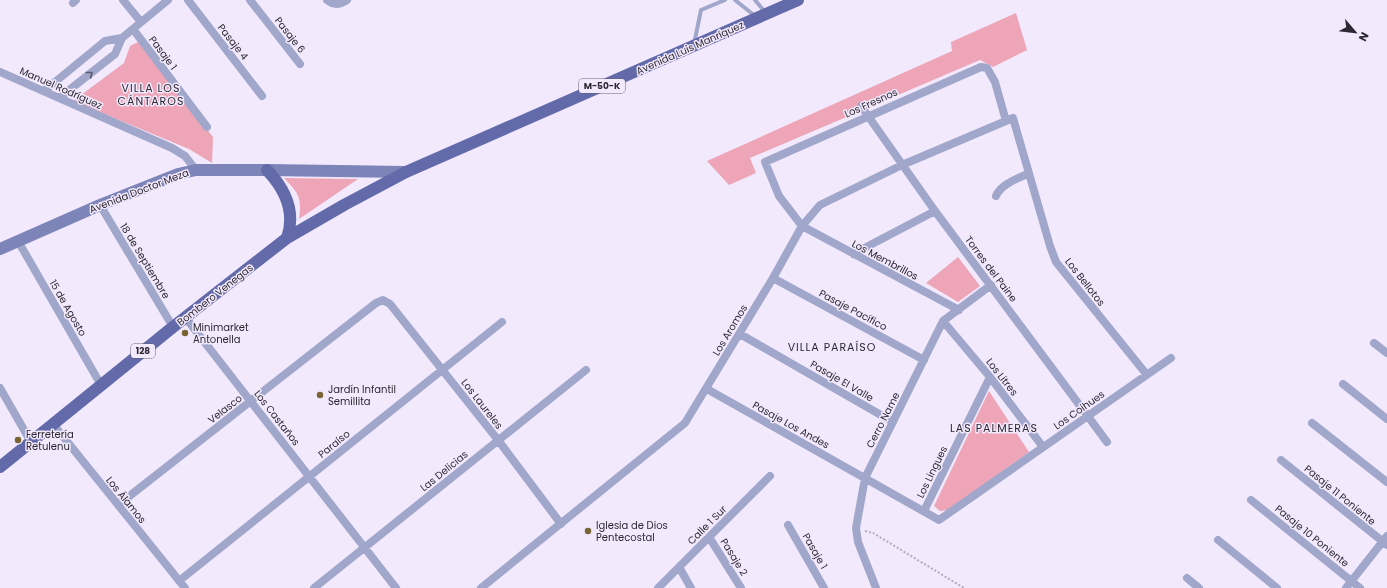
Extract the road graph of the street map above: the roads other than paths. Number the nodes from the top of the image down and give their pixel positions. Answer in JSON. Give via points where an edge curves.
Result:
{"nodes":[{"id":1,"x":123,"y":0,"type":"edge"},
{"id":2,"x":168,"y":0,"type":"edge"},
{"id":3,"x":188,"y":0,"type":"edge"},
{"id":4,"x":250,"y":0,"type":"edge"},
{"id":5,"x":346,"y":0,"type":"edge"},
{"id":6,"x":725,"y":0,"type":"edge"},
{"id":7,"x":735,"y":0,"type":"edge"},
{"id":8,"x":755,"y":0,"type":"edge"},
{"id":9,"x":798,"y":0,"type":"edge"},
{"id":10,"x":330,"y":2,"type":"edge"},
{"id":11,"x":762,"y":16,"type":"junction"},
{"id":12,"x":141,"y":22,"type":"junction"},
{"id":13,"x":132,"y":29,"type":"junction"},
{"id":14,"x":122,"y":38,"type":"junction"},
{"id":15,"x":694,"y":46,"type":"junction"},
{"id":16,"x":300,"y":64,"type":"dead end"},
{"id":17,"x":987,"y":68,"type":"joint"},
{"id":18,"x":0,"y":72,"type":"edge"},
{"id":19,"x":44,"y":91,"type":"junction"},
{"id":20,"x":262,"y":96,"type":"dead end"},
{"id":21,"x":59,"y":98,"type":"junction"},
{"id":22,"x":861,"y":106,"type":"dead end"},
{"id":23,"x":869,"y":116,"type":"junction"},
{"id":24,"x":1009,"y":120,"type":"junction"},
{"id":25,"x":207,"y":127,"type":"dead end"},
{"id":26,"x":902,"y":165,"type":"junction"},
{"id":27,"x":196,"y":170,"type":"junction"},
{"id":28,"x":267,"y":170,"type":"junction"},
{"id":29,"x":406,"y":172,"type":"junction"},
{"id":30,"x":1029,"y":173,"type":"junction"},
{"id":31,"x":996,"y":196,"type":"dead end"},
{"id":32,"x":100,"y":205,"type":"junction"},
{"id":33,"x":935,"y":211,"type":"junction"},
{"id":34,"x":802,"y":226,"type":"junction"},
{"id":35,"x":287,"y":238,"type":"junction"},
{"id":36,"x":18,"y":241,"type":"junction"},
{"id":37,"x":0,"y":249,"type":"edge"},
{"id":38,"x":853,"y":254,"type":"junction"},
{"id":39,"x":773,"y":278,"type":"junction"},
{"id":40,"x":991,"y":286,"type":"junction"},
{"id":41,"x":383,"y":300,"type":"joint"},
{"id":42,"x":959,"y":310,"type":"junction"},
{"id":43,"x":185,"y":317,"type":"junction"},
{"id":44,"x":943,"y":321,"type":"junction"},
{"id":45,"x":502,"y":322,"type":"dead end"},
{"id":46,"x":173,"y":327,"type":"junction"},
{"id":47,"x":740,"y":334,"type":"junction"},
{"id":48,"x":1374,"y":343,"type":"dead end"},
{"id":49,"x":1387,"y":353,"type":"edge"},
{"id":50,"x":1171,"y":358,"type":"dead end"},
{"id":51,"x":924,"y":360,"type":"junction"},
{"id":52,"x":442,"y":369,"type":"junction"},
{"id":53,"x":586,"y":370,"type":"dead end"},
{"id":54,"x":1147,"y":375,"type":"junction"},
{"id":55,"x":990,"y":377,"type":"junction"},
{"id":56,"x":1343,"y":384,"type":"dead end"},
{"id":57,"x":101,"y":385,"type":"junction"},
{"id":58,"x":0,"y":388,"type":"edge"},
{"id":59,"x":707,"y":389,"type":"junction"},
{"id":60,"x":251,"y":401,"type":"junction"},
{"id":61,"x":1088,"y":416,"type":"junction"},
{"id":62,"x":1387,"y":419,"type":"edge"},
{"id":63,"x":893,"y":422,"type":"junction"},
{"id":64,"x":1312,"y":423,"type":"dead end"},
{"id":65,"x":53,"y":424,"type":"junction"},
{"id":66,"x":498,"y":440,"type":"junction"},
{"id":67,"x":31,"y":442,"type":"junction"},
{"id":68,"x":1107,"y":442,"type":"dead end"},
{"id":69,"x":1043,"y":447,"type":"junction"},
{"id":70,"x":1281,"y":460,"type":"dead end"},
{"id":71,"x":0,"y":467,"type":"edge"},
{"id":72,"x":310,"y":476,"type":"junction"},
{"id":73,"x":770,"y":476,"type":"dead end"},
{"id":74,"x":865,"y":478,"type":"junction"},
{"id":75,"x":1387,"y":482,"type":"edge"},
{"id":76,"x":1251,"y":500,"type":"dead end"},
{"id":77,"x":118,"y":505,"type":"junction"},
{"id":78,"x":924,"y":511,"type":"junction"},
{"id":79,"x":939,"y":520,"type":"joint"},
{"id":80,"x":561,"y":524,"type":"junction"},
{"id":81,"x":788,"y":525,"type":"dead end"},
{"id":82,"x":710,"y":537,"type":"junction"},
{"id":83,"x":1218,"y":540,"type":"dead end"},
{"id":84,"x":1386,"y":541,"type":"edge"},
{"id":85,"x":365,"y":547,"type":"junction"},
{"id":86,"x":679,"y":567,"type":"junction"},
{"id":87,"x":1187,"y":578,"type":"dead end"},
{"id":88,"x":1351,"y":581,"type":"junction"},
{"id":89,"x":182,"y":585,"type":"edge"},
{"id":90,"x":314,"y":588,"type":"edge"},
{"id":91,"x":396,"y":588,"type":"edge"},
{"id":92,"x":481,"y":588,"type":"edge"},
{"id":93,"x":658,"y":588,"type":"edge"},
{"id":94,"x":691,"y":588,"type":"edge"},
{"id":95,"x":741,"y":588,"type":"edge"},
{"id":96,"x":824,"y":588,"type":"edge"},
{"id":97,"x":876,"y":588,"type":"edge"},
{"id":98,"x":1199,"y":588,"type":"edge"},
{"id":99,"x":1277,"y":588,"type":"edge"},
{"id":100,"x":1346,"y":588,"type":"edge"},
{"id":101,"x":1360,"y":588,"type":"edge"}],
"edges":[{"from":1,"to":12,"type":"street"},
{"from":2,"to":12,"type":"street"},
{"from":3,"to":20,"type":"street","name":"Pasaje 4"},
{"from":4,"to":16,"type":"street","name":"Pasaje 6"},
{"from":5,"to":10,"type":"street","via":[[340,4]]},
{"from":6,"to":15,"type":"lane","via":[[701,10]]},
{"from":7,"to":11,"type":"lane"},
{"from":8,"to":11,"type":"lane"},
{"from":9,"to":11,"type":"main road","name":"Avenida Luis Manríquez","number":"M-50-K"},
{"from":11,"to":15,"type":"main road","name":"Avenida Luis Manríquez","number":"M-50-K"},
{"from":12,"to":13,"type":"street"},
{"from":13,"to":14,"type":"street"},
{"from":13,"to":25,"type":"street","name":"Pasaje 1"},
{"from":14,"to":19,"type":"street","via":[[105,41]]},
{"from":21,"to":14,"type":"street","one_way":true,"via":[[114,54]]},
{"from":15,"to":29,"type":"main road","name":"Avenida Luis Manríquez","number":"M-50-K"},
{"from":17,"to":23,"type":"street","name":"Los Fresnos","via":[[977,68]]},
{"from":17,"to":24,"type":"street","name":"Los Bellotos"},
{"from":18,"to":19,"type":"street","name":"Manuel Rodríguez"},
{"from":19,"to":21,"type":"street","name":"Manuel Rodríguez"},
{"from":21,"to":27,"type":"street","name":"Manuel Rodríguez","via":[[172,148],[185,156]]},
{"from":22,"to":23,"type":"street","name":"Torres del Paine"},
{"from":23,"to":26,"type":"street","name":"Torres del Paine"},
{"from":23,"to":34,"type":"street","name":"Los Fresnos","via":[[765,162],[779,196]]},
{"from":24,"to":26,"type":"street","name":"Los Aromos"},
{"from":24,"to":30,"type":"street","name":"Los Bellotos"},
{"from":26,"to":33,"type":"street","name":"Torres del Paine"},
{"from":26,"to":34,"type":"street","name":"Los Aromos","via":[[824,202]]},
{"from":27,"to":28,"type":"main road","name":"Avenida Doctor Meza"},
{"from":27,"to":32,"type":"main road","name":"Avenida Doctor Meza","via":[[178,174]]},
{"from":28,"to":29,"type":"main road","name":"Avenida Doctor Meza"},
{"from":28,"to":35,"type":"main road","via":[[281,188],[289,205],[291,225]]},
{"from":29,"to":35,"type":"main road","name":"Bombero Venegas","number":"128"},
{"from":30,"to":31,"type":"street","via":[[1000,189]]},
{"from":30,"to":54,"type":"street","name":"Los Bellotos","via":[[1056,262]]},
{"from":32,"to":36,"type":"main road","name":"Avenida Doctor Meza"},
{"from":32,"to":46,"type":"street","name":"18 de Septiembre"},
{"from":33,"to":38,"type":"street"},
{"from":33,"to":40,"type":"street","name":"Torres del Paine"},
{"from":34,"to":38,"type":"street","name":"Los Membrillos"},
{"from":34,"to":39,"type":"street","name":"Los Aromos"},
{"from":35,"to":43,"type":"main road","name":"Bombero Venegas","number":"128"},
{"from":36,"to":37,"type":"main road","name":"Avenida Doctor Meza"},
{"from":36,"to":57,"type":"street","name":"15 de Agosto"},
{"from":38,"to":42,"type":"street","name":"Los Membrillos"},
{"from":39,"to":47,"type":"street","name":"Los Aromos"},
{"from":39,"to":51,"type":"street","name":"Pasaje Pacífico"},
{"from":40,"to":42,"type":"street","name":"Cerro Name"},
{"from":40,"to":61,"type":"street","name":"Torres del Paine"},
{"from":41,"to":52,"type":"street","name":"Los Laureles","via":[[390,304]]},
{"from":41,"to":60,"type":"street","name":"Velasco"},
{"from":42,"to":44,"type":"street","name":"Cerro Name"},
{"from":43,"to":46,"type":"main road","name":"Bombero Venegas","number":"128"},
{"from":43,"to":60,"type":"street","name":"Los Castaños"},
{"from":44,"to":51,"type":"street","name":"Cerro Name"},
{"from":44,"to":55,"type":"street","name":"Los Litres"},
{"from":45,"to":52,"type":"street","name":"Paraíso"},
{"from":46,"to":57,"type":"main road","name":"Bombero Venegas","number":"128"},
{"from":47,"to":59,"type":"street","name":"Los Aromos"},
{"from":47,"to":63,"type":"street","name":"Pasaje El Valle"},
{"from":48,"to":49,"type":"street"},
{"from":50,"to":54,"type":"street","name":"Los Coihues"},
{"from":51,"to":63,"type":"street","name":"Cerro Name"},
{"from":52,"to":66,"type":"street","name":"Los Laureles"},
{"from":52,"to":72,"type":"street","name":"Paraíso"},
{"from":53,"to":66,"type":"street","name":"Las Delicias"},
{"from":54,"to":61,"type":"street","name":"Los Coihues"},
{"from":55,"to":69,"type":"street","name":"Los Litres"},
{"from":55,"to":78,"type":"street","name":"Los Lingues"},
{"from":56,"to":62,"type":"street"},
{"from":57,"to":65,"type":"main road","name":"Bombero Venegas","number":"128"},
{"from":58,"to":67,"type":"street"},
{"from":59,"to":74,"type":"street","name":"Pasaje Los Andes"},
{"from":59,"to":80,"type":"street","name":"Los Aromos","via":[[686,423]]},
{"from":60,"to":72,"type":"street","name":"Los Castaños"},
{"from":60,"to":77,"type":"street","name":"Velasco"},
{"from":61,"to":68,"type":"street","name":"Torres del Paine"},
{"from":61,"to":69,"type":"street","name":"Los Coihues"},
{"from":63,"to":74,"type":"street","name":"Cerro Name"},
{"from":64,"to":75,"type":"street"},
{"from":65,"to":67,"type":"main road","name":"Bombero Venegas","number":"128"},
{"from":65,"to":77,"type":"street","name":"Los Álamos"},
{"from":66,"to":80,"type":"street","name":"Los Laureles"},
{"from":66,"to":85,"type":"street","name":"Las Delicias"},
{"from":67,"to":71,"type":"main road","name":"Bombero Venegas","number":"128"},
{"from":69,"to":79,"type":"street","name":"Los Coihues"},
{"from":70,"to":84,"type":"street","name":"Pasaje 11 Poniente"},
{"from":72,"to":85,"type":"street","name":"Los Castaños"},
{"from":72,"to":89,"type":"street","name":"Paraíso"},
{"from":73,"to":82,"type":"street","name":"Calle 1 Sur"},
{"from":74,"to":78,"type":"street","name":"Pasaje Los Andes"},
{"from":74,"to":97,"type":"street","name":"Cerro Name","via":[[856,528],[858,542]]},
{"from":76,"to":88,"type":"street","name":"Pasaje 10 Poniente"},
{"from":77,"to":89,"type":"street","name":"Los Álamos"},
{"from":78,"to":79,"type":"street","name":"Pasaje Los Andes"},
{"from":80,"to":92,"type":"street","name":"Los Aromos"},
{"from":81,"to":96,"type":"street","name":"Pasaje 1"},
{"from":82,"to":86,"type":"street","name":"Calle 1 Sur"},
{"from":82,"to":95,"type":"street","name":"Pasaje 2"},
{"from":83,"to":99,"type":"street"},
{"from":84,"to":88,"type":"street"},
{"from":85,"to":90,"type":"street","name":"Las Delicias"},
{"from":85,"to":91,"type":"street","name":"Los Castaños"},
{"from":86,"to":93,"type":"street","name":"Calle 1 Sur"},
{"from":86,"to":94,"type":"street"},
{"from":87,"to":98,"type":"street"},
{"from":88,"to":100,"type":"street"},
{"from":88,"to":101,"type":"street","name":"Pasaje 10 Poniente"}]}
